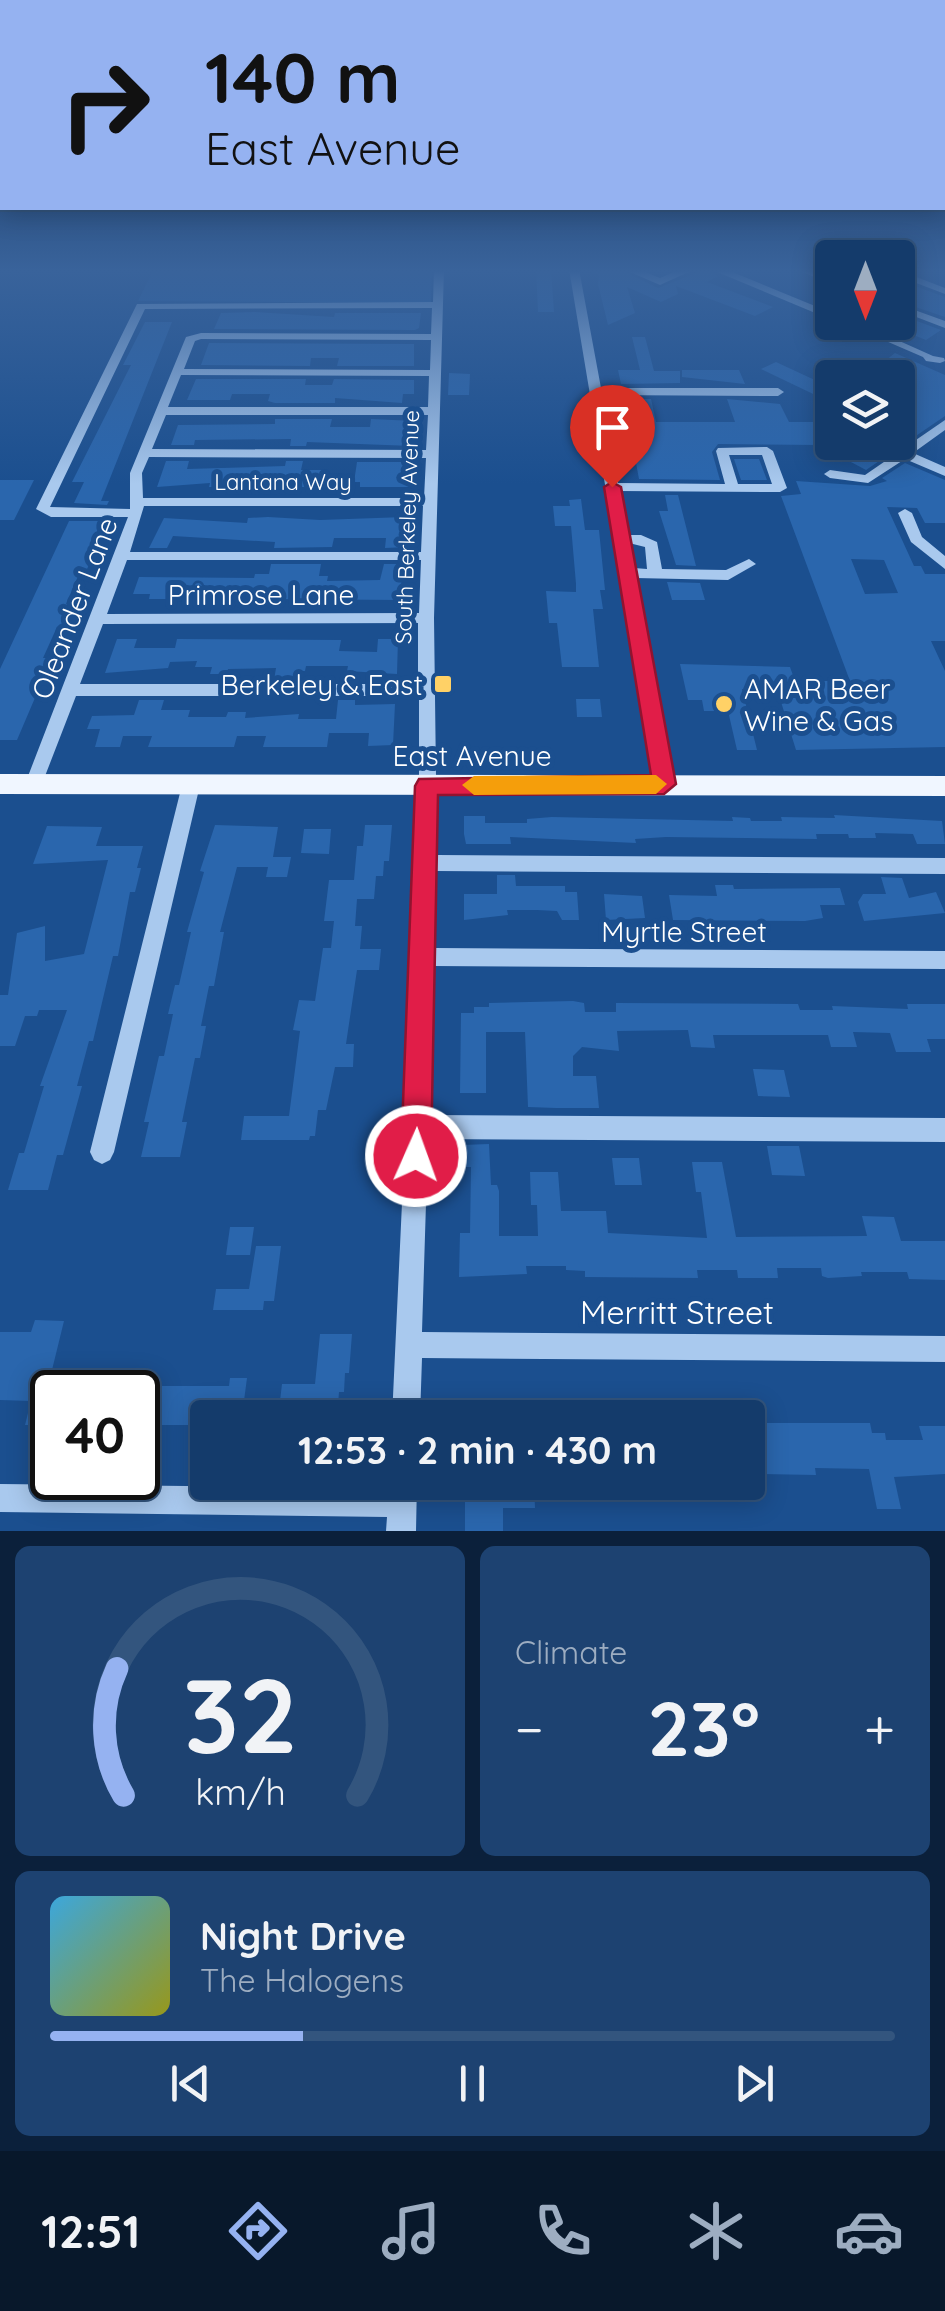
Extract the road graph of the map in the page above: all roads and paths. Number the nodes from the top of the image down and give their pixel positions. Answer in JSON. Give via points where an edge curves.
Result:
{"nodes":[{"id":1,"x":125,"y":340,"type":"edge"},
{"id":2,"x":191,"y":340,"type":"edge"},
{"id":3,"x":436,"y":340,"type":"edge"},
{"id":4,"x":586,"y":340,"type":"edge"},
{"id":5,"x":897,"y":340,"type":"edge"},
{"id":6,"x":939,"y":356,"type":"edge"},
{"id":7,"x":176,"y":372,"type":"junction"},
{"id":8,"x":435,"y":372,"type":"junction"},
{"id":9,"x":595,"y":391,"type":"junction"},
{"id":10,"x":778,"y":392,"type":"dead end"},
{"id":11,"x":160,"y":411,"type":"junction"},
{"id":12,"x":433,"y":411,"type":"junction"},
{"id":13,"x":945,"y":424,"type":"edge"},
{"id":14,"x":915,"y":446,"type":"edge"},
{"id":15,"x":143,"y":454,"type":"junction"},
{"id":16,"x":432,"y":454,"type":"junction"},
{"id":17,"x":915,"y":459,"type":"edge"},
{"id":18,"x":895,"y":460,"type":"edge"},
{"id":19,"x":945,"y":472,"type":"edge"},
{"id":20,"x":830,"y":474,"type":"dead end"},
{"id":21,"x":612,"y":487,"type":"junction"},
{"id":22,"x":734,"y":488,"type":"junction"},
{"id":23,"x":430,"y":502,"type":"junction"},
{"id":24,"x":137,"y":507,"type":"junction"},
{"id":25,"x":904,"y":513,"type":"dead end"},
{"id":26,"x":622,"y":538,"type":"junction"},
{"id":27,"x":121,"y":556,"type":"junction"},
{"id":28,"x":428,"y":556,"type":"junction"},
{"id":29,"x":749,"y":564,"type":"dead end"},
{"id":30,"x":945,"y":564,"type":"edge"},
{"id":31,"x":628,"y":574,"type":"junction"},
{"id":32,"x":655,"y":574,"type":"junction"},
{"id":33,"x":426,"y":618,"type":"junction"},
{"id":34,"x":97,"y":619,"type":"junction"},
{"id":35,"x":70,"y":690,"type":"junction"},
{"id":36,"x":426,"y":690,"type":"junction"},
{"id":37,"x":0,"y":784,"type":"edge"},
{"id":38,"x":34,"y":784,"type":"junction"},
{"id":39,"x":664,"y":784,"type":"junction"},
{"id":40,"x":190,"y":785,"type":"junction"},
{"id":41,"x":427,"y":786,"type":"junction"},
{"id":42,"x":945,"y":786,"type":"edge"},
{"id":43,"x":427,"y":863,"type":"junction"},
{"id":44,"x":945,"y":866,"type":"edge"},
{"id":45,"x":423,"y":957,"type":"junction"},
{"id":46,"x":945,"y":960,"type":"edge"},
{"id":47,"x":417,"y":1127,"type":"junction"},
{"id":48,"x":945,"y":1130,"type":"edge"},
{"id":49,"x":102,"y":1152,"type":"dead end"},
{"id":50,"x":408,"y":1346,"type":"junction"},
{"id":51,"x":945,"y":1349,"type":"edge"},
{"id":52,"x":406,"y":1400,"type":"edge"},
{"id":53,"x":0,"y":1498,"type":"edge"},
{"id":54,"x":402,"y":1506,"type":"edge"}],
"edges":[{"from":1,"to":24,"type":"street","name":"Lantana Way","via":[[43,510]]},
{"from":2,"to":7,"type":"street","name":"Oleander Lane"},
{"from":3,"to":8,"type":"street","name":"South Berkeley Avenue"},
{"from":4,"to":9,"type":"street"},
{"from":5,"to":6,"type":"street"},
{"from":7,"to":8,"type":"street"},
{"from":7,"to":11,"type":"street","name":"Oleander Lane"},
{"from":8,"to":12,"type":"street","name":"South Berkeley Avenue"},
{"from":9,"to":10,"type":"street"},
{"from":9,"to":21,"type":"street"},
{"from":11,"to":12,"type":"street"},
{"from":11,"to":15,"type":"street","name":"Oleander Lane"},
{"from":12,"to":16,"type":"street","name":"South Berkeley Avenue"},
{"from":13,"to":14,"type":"street"},
{"from":15,"to":16,"type":"street"},
{"from":15,"to":24,"type":"street","name":"Oleander Lane","via":[[134,481]]},
{"from":16,"to":23,"type":"street","name":"South Berkeley Avenue"},
{"from":17,"to":19,"type":"street"},
{"from":18,"to":20,"type":"street","via":[[868,479]]},
{"from":21,"to":22,"type":"street"},
{"from":21,"to":26,"type":"street"},
{"from":22,"to":22,"type":"street","via":[[722,451],[767,451],[780,488]]},
{"from":23,"to":24,"type":"street","name":"Lantana Way"},
{"from":23,"to":28,"type":"street","name":"South Berkeley Avenue"},
{"from":24,"to":27,"type":"street","name":"Oleander Lane"},
{"from":25,"to":30,"type":"street","via":[[916,539]]},
{"from":26,"to":31,"type":"street"},
{"from":26,"to":32,"type":"street","via":[[652,545]]},
{"from":27,"to":28,"type":"street"},
{"from":27,"to":34,"type":"street","name":"Oleander Lane"},
{"from":28,"to":33,"type":"street","name":"South Berkeley Avenue"},
{"from":29,"to":32,"type":"street","via":[[728,575]]},
{"from":31,"to":32,"type":"street"},
{"from":31,"to":39,"type":"street"},
{"from":33,"to":34,"type":"street","name":"Primrose Lane"},
{"from":33,"to":36,"type":"street","name":"South Berkeley Avenue"},
{"from":34,"to":35,"type":"street","name":"Oleander Lane"},
{"from":35,"to":36,"type":"street"},
{"from":35,"to":38,"type":"street","name":"Oleander Lane"},
{"from":36,"to":41,"type":"street","name":"South Berkeley Avenue"},
{"from":37,"to":38,"type":"main road","name":"East Avenue"},
{"from":38,"to":40,"type":"main road","name":"East Avenue"},
{"from":39,"to":41,"type":"main road","name":"East Avenue"},
{"from":39,"to":42,"type":"main road","name":"East Avenue"},
{"from":40,"to":41,"type":"main road","name":"East Avenue"},
{"from":40,"to":49,"type":"street"},
{"from":41,"to":43,"type":"street","name":"South Berkeley Avenue"},
{"from":43,"to":44,"type":"street"},
{"from":43,"to":45,"type":"street","name":"South Berkeley Avenue"},
{"from":45,"to":46,"type":"street","name":"Myrtle Street"},
{"from":45,"to":47,"type":"street","name":"South Berkeley Avenue"},
{"from":47,"to":48,"type":"street"},
{"from":47,"to":50,"type":"street","name":"South Berkeley Avenue"},
{"from":50,"to":51,"type":"street","name":"Merritt Street"},
{"from":50,"to":52,"type":"street","name":"South Berkeley Avenue"},
{"from":53,"to":54,"type":"street"}]}
